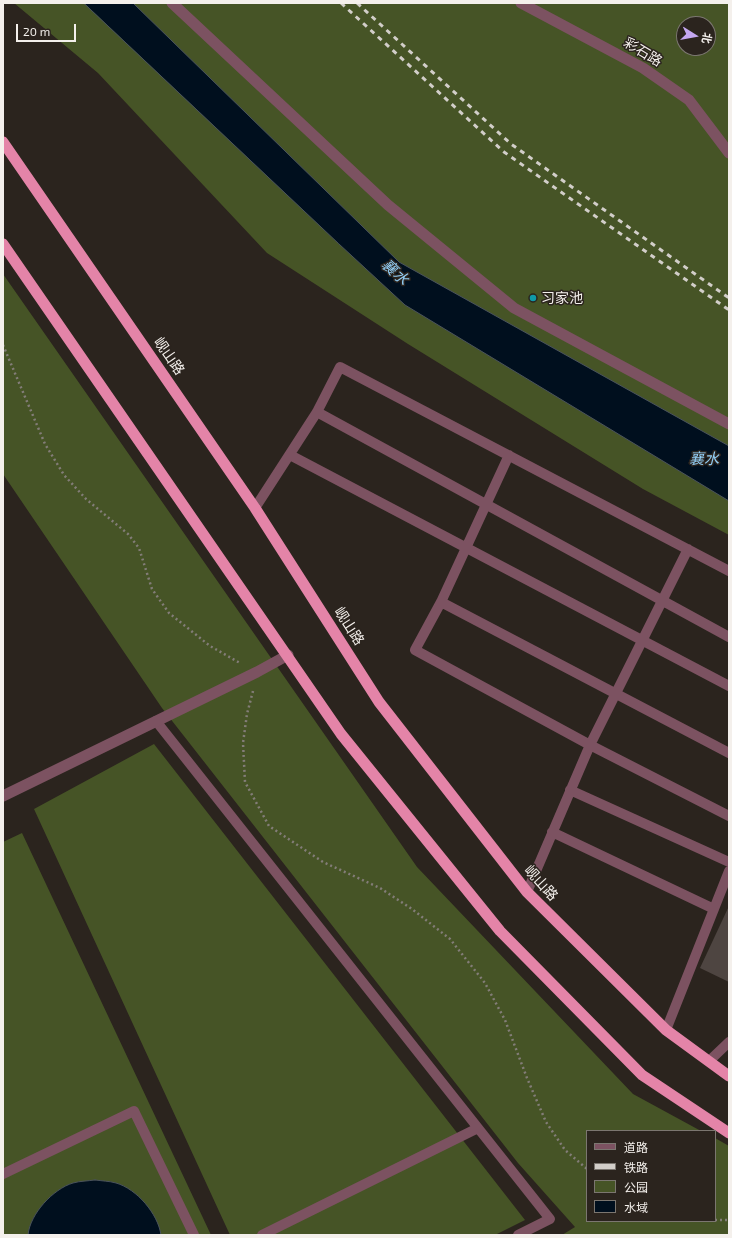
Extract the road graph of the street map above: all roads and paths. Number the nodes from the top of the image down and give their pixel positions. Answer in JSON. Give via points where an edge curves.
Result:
{"nodes":[{"id":1,"x":172,"y":3,"type":"edge"},
{"id":2,"x":521,"y":3,"type":"edge"},
{"id":3,"x":3,"y":142,"type":"edge"},
{"id":4,"x":729,"y":153,"type":"edge"},
{"id":5,"x":3,"y":244,"type":"edge"},
{"id":6,"x":3,"y":345,"type":"edge"},
{"id":7,"x":317,"y":412,"type":"junction"},
{"id":8,"x":729,"y":424,"type":"edge"},
{"id":9,"x":290,"y":455,"type":"junction"},
{"id":10,"x":509,"y":455,"type":"junction"},
{"id":11,"x":486,"y":504,"type":"junction"},
{"id":12,"x":255,"y":508,"type":"junction"},
{"id":13,"x":466,"y":548,"type":"junction"},
{"id":14,"x":688,"y":549,"type":"junction"},
{"id":15,"x":729,"y":571,"type":"edge"},
{"id":16,"x":662,"y":600,"type":"junction"},
{"id":17,"x":440,"y":602,"type":"junction"},
{"id":18,"x":729,"y":637,"type":"edge"},
{"id":19,"x":642,"y":640,"type":"junction"},
{"id":20,"x":288,"y":655,"type":"junction"},
{"id":21,"x":257,"y":672,"type":"junction"},
{"id":22,"x":729,"y":686,"type":"edge"},
{"id":23,"x":616,"y":694,"type":"junction"},
{"id":24,"x":156,"y":721,"type":"junction"},
{"id":25,"x":590,"y":745,"type":"junction"},
{"id":26,"x":729,"y":753,"type":"edge"},
{"id":27,"x":570,"y":790,"type":"junction"},
{"id":28,"x":3,"y":796,"type":"edge"},
{"id":29,"x":729,"y":816,"type":"edge"},
{"id":30,"x":552,"y":832,"type":"junction"},
{"id":31,"x":729,"y":862,"type":"edge"},
{"id":32,"x":729,"y":871,"type":"edge"},
{"id":33,"x":527,"y":892,"type":"junction"},
{"id":34,"x":714,"y":910,"type":"junction"},
{"id":35,"x":666,"y":1030,"type":"junction"},
{"id":36,"x":729,"y":1042,"type":"edge"},
{"id":37,"x":709,"y":1061,"type":"junction"},
{"id":38,"x":729,"y":1076,"type":"edge"},
{"id":39,"x":478,"y":1128,"type":"junction"},
{"id":40,"x":729,"y":1134,"type":"edge"},
{"id":41,"x":586,"y":1168,"type":"edge"},
{"id":42,"x":3,"y":1174,"type":"edge"},
{"id":43,"x":716,"y":1220,"type":"edge"},
{"id":44,"x":729,"y":1220,"type":"edge"},
{"id":45,"x":194,"y":1235,"type":"edge"},
{"id":46,"x":262,"y":1235,"type":"edge"},
{"id":47,"x":518,"y":1235,"type":"edge"}],
"edges":[{"from":1,"to":8,"type":"street","via":[[388,205],[514,308]]},
{"from":2,"to":4,"type":"street","name":"彩石路","via":[[643,68],[689,100]]},
{"from":3,"to":12,"type":"highway","name":"岘山路"},
{"from":5,"to":20,"type":"highway"},
{"from":6,"to":21,"type":"path","via":[[44,444],[64,475],[86,499],[128,534],[139,548],[152,589],[169,613],[210,646]]},
{"from":7,"to":9,"type":"lane"},
{"from":7,"to":10,"type":"lane","via":[[340,367]]},
{"from":7,"to":11,"type":"lane"},
{"from":9,"to":12,"type":"lane"},
{"from":9,"to":13,"type":"lane"},
{"from":10,"to":11,"type":"lane"},
{"from":10,"to":14,"type":"lane"},
{"from":11,"to":13,"type":"lane"},
{"from":11,"to":16,"type":"lane"},
{"from":12,"to":33,"type":"highway","name":"岘山路","via":[[379,702]]},
{"from":13,"to":17,"type":"lane"},
{"from":13,"to":19,"type":"lane"},
{"from":14,"to":15,"type":"lane"},
{"from":14,"to":16,"type":"lane"},
{"from":16,"to":18,"type":"lane"},
{"from":16,"to":19,"type":"lane"},
{"from":17,"to":23,"type":"lane"},
{"from":17,"to":25,"type":"lane","via":[[414,650]]},
{"from":19,"to":22,"type":"lane"},
{"from":19,"to":23,"type":"lane"},
{"from":20,"to":21,"type":"street"},
{"from":20,"to":40,"type":"highway","via":[[341,734],[500,931],[642,1075]]},
{"from":21,"to":24,"type":"street"},
{"from":21,"to":41,"type":"path","via":[[243,743],[245,782],[269,826],[323,862],[380,888],[450,939],[485,983],[505,1020],[546,1122],[565,1150]]},
{"from":23,"to":25,"type":"lane"},
{"from":23,"to":26,"type":"lane"},
{"from":24,"to":28,"type":"street"},
{"from":24,"to":39,"type":"lane"},
{"from":25,"to":27,"type":"lane"},
{"from":25,"to":29,"type":"lane"},
{"from":27,"to":30,"type":"lane"},
{"from":27,"to":31,"type":"lane"},
{"from":30,"to":33,"type":"lane"},
{"from":30,"to":34,"type":"lane"},
{"from":32,"to":34,"type":"lane"},
{"from":33,"to":35,"type":"highway","name":"岘山路"},
{"from":34,"to":35,"type":"lane"},
{"from":35,"to":37,"type":"highway","name":"岘山路"},
{"from":36,"to":37,"type":"lane"},
{"from":37,"to":38,"type":"highway","name":"岘山路"},
{"from":39,"to":46,"type":"lane"},
{"from":39,"to":47,"type":"lane","via":[[550,1220]]},
{"from":42,"to":45,"type":"lane","via":[[134,1111]]},
{"from":43,"to":44,"type":"path"}]}
